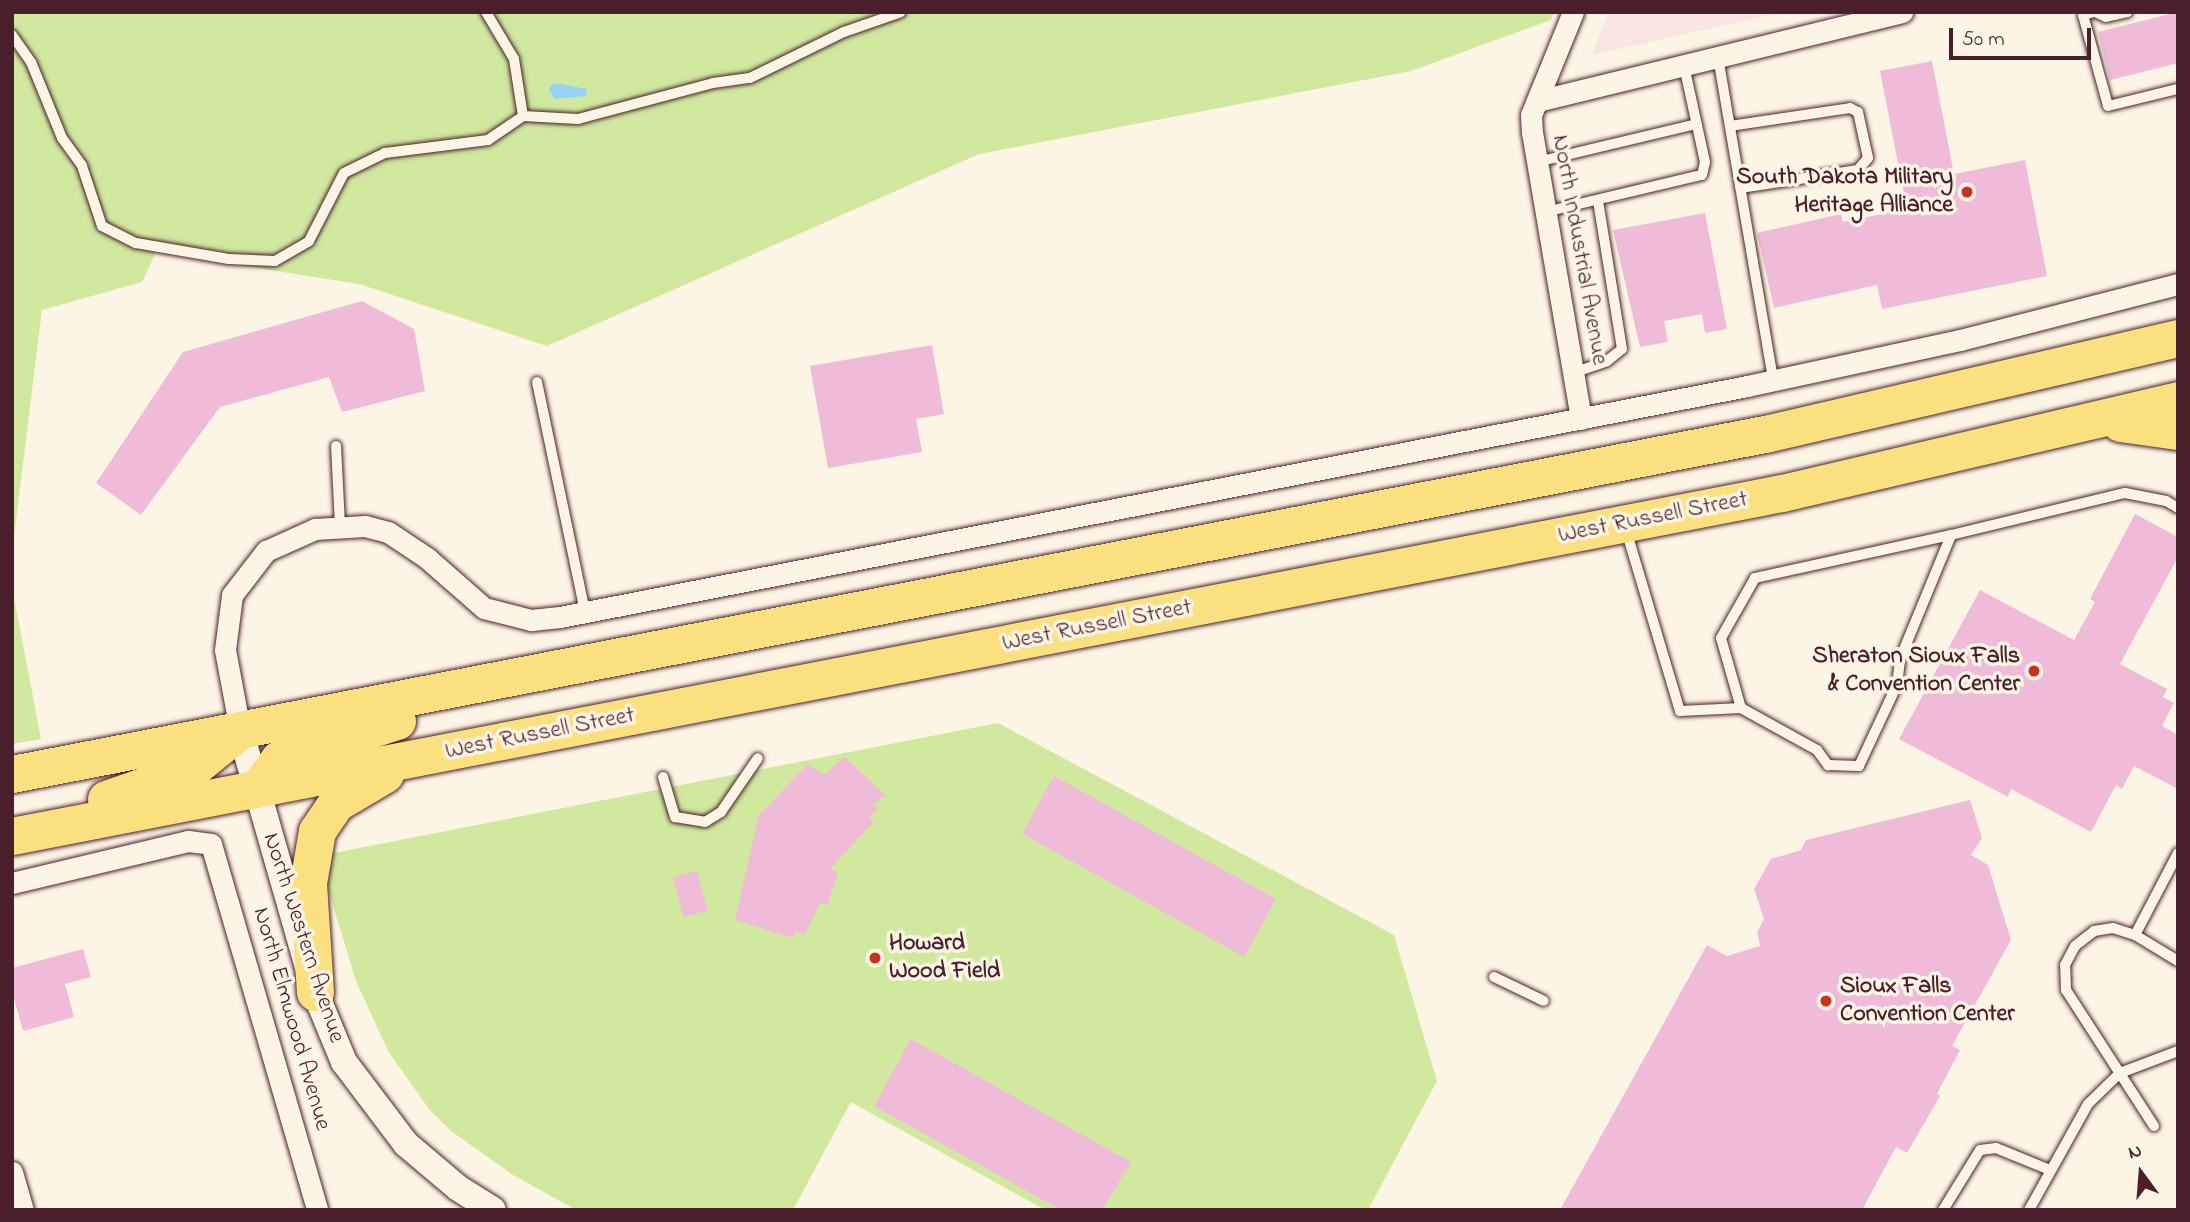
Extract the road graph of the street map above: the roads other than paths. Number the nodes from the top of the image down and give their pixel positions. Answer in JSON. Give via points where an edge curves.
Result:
{"nodes":[{"id":1,"x":901,"y":12,"type":"edge"},
{"id":2,"x":1573,"y":12,"type":"edge"},
{"id":3,"x":1902,"y":12,"type":"edge"},
{"id":4,"x":2095,"y":12,"type":"edge"},
{"id":5,"x":2127,"y":12,"type":"edge"},
{"id":6,"x":488,"y":13,"type":"edge"},
{"id":7,"x":1856,"y":18,"type":"edge"},
{"id":8,"x":12,"y":35,"type":"edge"},
{"id":9,"x":1718,"y":57,"type":"junction"},
{"id":10,"x":1684,"y":65,"type":"junction"},
{"id":11,"x":2178,"y":89,"type":"edge"},
{"id":12,"x":1537,"y":102,"type":"junction"},
{"id":13,"x":523,"y":116,"type":"junction"},
{"id":14,"x":1697,"y":124,"type":"junction"},
{"id":15,"x":1730,"y":126,"type":"junction"},
{"id":16,"x":1537,"y":162,"type":"junction"},
{"id":17,"x":1740,"y":188,"type":"junction"},
{"id":18,"x":1598,"y":200,"type":"junction"},
{"id":19,"x":1545,"y":212,"type":"junction"},
{"id":20,"x":2178,"y":284,"type":"edge"},
{"id":21,"x":2178,"y":338,"type":"edge"},
{"id":22,"x":1573,"y":373,"type":"junction"},
{"id":23,"x":1773,"y":380,"type":"junction"},
{"id":24,"x":537,"y":382,"type":"dead end"},
{"id":25,"x":2178,"y":400,"type":"edge"},
{"id":26,"x":1581,"y":419,"type":"junction"},
{"id":27,"x":2073,"y":426,"type":"junction"},
{"id":28,"x":2178,"y":431,"type":"edge"},
{"id":29,"x":336,"y":446,"type":"dead end"},
{"id":30,"x":2178,"y":508,"type":"edge"},
{"id":31,"x":1624,"y":524,"type":"junction"},
{"id":32,"x":340,"y":526,"type":"junction"},
{"id":33,"x":1951,"y":535,"type":"junction"},
{"id":34,"x":585,"y":612,"type":"junction"},
{"id":35,"x":558,"y":668,"type":"junction"},
{"id":36,"x":1741,"y":708,"type":"junction"},
{"id":37,"x":240,"y":730,"type":"junction"},
{"id":38,"x":490,"y":744,"type":"junction"},
{"id":39,"x":758,"y":758,"type":"dead end"},
{"id":40,"x":12,"y":774,"type":"edge"},
{"id":41,"x":663,"y":777,"type":"dead end"},
{"id":42,"x":257,"y":789,"type":"junction"},
{"id":43,"x":12,"y":834,"type":"edge"},
{"id":44,"x":2178,"y":853,"type":"edge"},
{"id":45,"x":12,"y":883,"type":"edge"},
{"id":46,"x":2135,"y":935,"type":"junction"},
{"id":47,"x":2178,"y":961,"type":"edge"},
{"id":48,"x":1494,"y":977,"type":"dead end"},
{"id":49,"x":315,"y":992,"type":"junction"},
{"id":50,"x":1544,"y":1001,"type":"dead end"},
{"id":51,"x":2178,"y":1051,"type":"edge"},
{"id":52,"x":2120,"y":1073,"type":"junction"},
{"id":53,"x":2154,"y":1126,"type":"dead end"},
{"id":54,"x":2050,"y":1170,"type":"junction"},
{"id":55,"x":12,"y":1172,"type":"edge"},
{"id":56,"x":23,"y":1210,"type":"edge"},
{"id":57,"x":317,"y":1210,"type":"edge"},
{"id":58,"x":493,"y":1210,"type":"edge"},
{"id":59,"x":1943,"y":1210,"type":"edge"},
{"id":60,"x":2029,"y":1210,"type":"edge"}],
"edges":[{"from":1,"to":13,"type":"lane","via":[[844,32],[750,78],[700,86],[578,119]]},
{"from":2,"to":12,"type":"street","name":"North Industrial Avenue"},
{"from":3,"to":7,"type":"street"},
{"from":4,"to":5,"type":"lane","via":[[2106,17]]},
{"from":4,"to":11,"type":"lane","via":[[2083,15],[2108,106]]},
{"from":6,"to":13,"type":"lane","via":[[514,59]]},
{"from":7,"to":9,"type":"street"},
{"from":8,"to":13,"type":"lane","via":[[31,62],[62,138],[82,166],[102,226],[136,243],[216,257],[275,261],[309,241],[344,173],[385,153],[488,140]]},
{"from":9,"to":10,"type":"street"},
{"from":9,"to":15,"type":"lane"},
{"from":10,"to":12,"type":"street"},
{"from":10,"to":14,"type":"lane"},
{"from":12,"to":16,"type":"street","name":"North Industrial Avenue","via":[[1531,115]]},
{"from":14,"to":16,"type":"lane"},
{"from":14,"to":18,"type":"lane","via":[[1705,162],[1702,175]]},
{"from":15,"to":17,"type":"lane"},
{"from":15,"to":17,"type":"lane","via":[[1850,108],[1858,112],[1868,158],[1858,170]]},
{"from":16,"to":19,"type":"street","name":"North Industrial Avenue"},
{"from":17,"to":23,"type":"lane"},
{"from":18,"to":19,"type":"lane"},
{"from":18,"to":22,"type":"lane","via":[[1622,349],[1607,361]]},
{"from":19,"to":22,"type":"street","name":"North Industrial Avenue"},
{"from":20,"to":23,"type":"street","via":[[1961,340]]},
{"from":21,"to":35,"type":"highway","via":[[1765,435]]},
{"from":22,"to":26,"type":"street","name":"North Industrial Avenue"},
{"from":23,"to":26,"type":"street"},
{"from":24,"to":34,"type":"lane"},
{"from":25,"to":27,"type":"highway","name":"West Russell Street"},
{"from":26,"to":34,"type":"street"},
{"from":27,"to":28,"type":"highway","via":[[2134,422]]},
{"from":27,"to":31,"type":"highway","name":"West Russell Street","via":[[1905,468]]},
{"from":29,"to":32,"type":"lane"},
{"from":30,"to":33,"type":"lane","via":[[2166,501],[2124,493]]},
{"from":31,"to":36,"type":"lane","via":[[1680,710]]},
{"from":31,"to":38,"type":"highway","name":"West Russell Street"},
{"from":32,"to":34,"type":"street","via":[[365,526],[408,542],[464,595],[505,617],[531,620]]},
{"from":32,"to":37,"type":"street","via":[[291,537],[266,551],[232,595],[225,650]]},
{"from":33,"to":36,"type":"lane","via":[[1755,578],[1721,638]]},
{"from":33,"to":36,"type":"lane","via":[[1899,659],[1897,685],[1859,766],[1828,765],[1817,750]]},
{"from":35,"to":37,"type":"highway"},
{"from":35,"to":42,"type":"highway","via":[[298,750],[269,768]]},
{"from":37,"to":40,"type":"highway"},
{"from":37,"to":42,"type":"street","name":"North Western Avenue"},
{"from":37,"to":43,"type":"highway","via":[[220,751],[192,769]]},
{"from":38,"to":42,"type":"highway","name":"West Russell Street"},
{"from":38,"to":49,"type":"highway","via":[[368,781],[322,819],[308,866]]},
{"from":39,"to":41,"type":"lane","via":[[721,812],[705,822],[675,817]]},
{"from":42,"to":43,"type":"highway","name":"West Russell Street"},
{"from":42,"to":49,"type":"street","name":"North Western Avenue"},
{"from":44,"to":46,"type":"lane"},
{"from":45,"to":57,"type":"street","name":"North Elmwood Avenue","via":[[188,841],[211,844]]},
{"from":46,"to":47,"type":"lane"},
{"from":46,"to":52,"type":"lane","via":[[2113,928],[2094,931],[2075,946],[2065,965],[2066,990]]},
{"from":48,"to":50,"type":"lane"},
{"from":49,"to":58,"type":"street","name":"North Western Avenue","via":[[344,1062],[384,1120],[433,1169]]},
{"from":51,"to":52,"type":"lane"},
{"from":52,"to":53,"type":"lane"},
{"from":52,"to":54,"type":"lane","via":[[2088,1104]]},
{"from":54,"to":59,"type":"lane","via":[[1997,1148],[1980,1150]]},
{"from":54,"to":60,"type":"lane"},
{"from":55,"to":56,"type":"street"}]}
